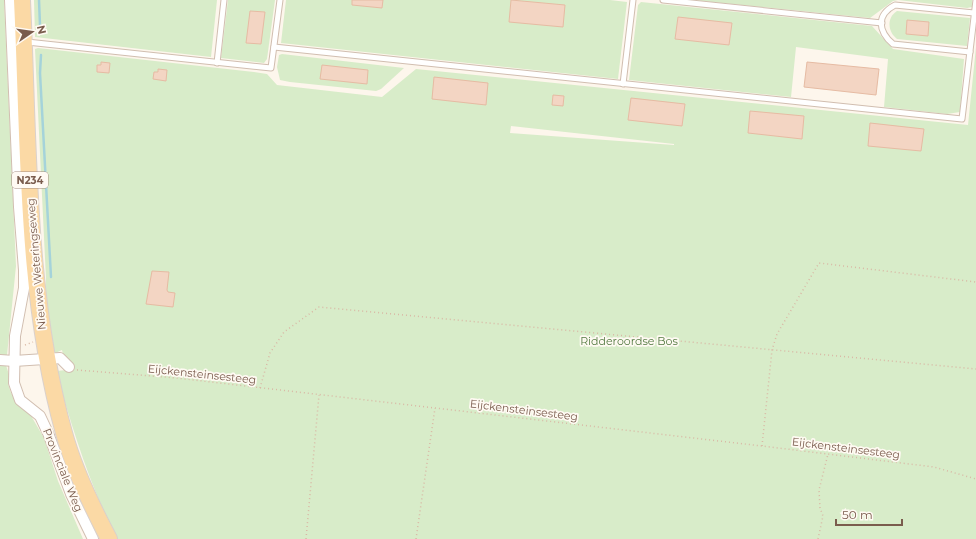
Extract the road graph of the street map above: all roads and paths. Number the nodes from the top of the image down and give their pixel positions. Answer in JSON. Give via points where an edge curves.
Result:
{"nodes":[{"id":1,"x":10,"y":0,"type":"edge"},
{"id":2,"x":22,"y":0,"type":"edge"},
{"id":3,"x":224,"y":0,"type":"edge"},
{"id":4,"x":280,"y":0,"type":"edge"},
{"id":5,"x":633,"y":0,"type":"edge"},
{"id":6,"x":663,"y":0,"type":"edge"},
{"id":7,"x":976,"y":0,"type":"edge"},
{"id":8,"x":974,"y":12,"type":"junction"},
{"id":9,"x":882,"y":23,"type":"junction"},
{"id":10,"x":18,"y":42,"type":"junction"},
{"id":11,"x":274,"y":47,"type":"junction"},
{"id":12,"x":970,"y":52,"type":"junction"},
{"id":13,"x":217,"y":63,"type":"junction"},
{"id":14,"x":623,"y":84,"type":"junction"},
{"id":15,"x":976,"y":282,"type":"edge"},
{"id":16,"x":772,"y":350,"type":"junction"},
{"id":17,"x":47,"y":359,"type":"junction"},
{"id":18,"x":0,"y":360,"type":"edge"},
{"id":19,"x":14,"y":361,"type":"junction"},
{"id":20,"x":69,"y":367,"type":"joint"},
{"id":21,"x":976,"y":369,"type":"edge"},
{"id":22,"x":260,"y":388,"type":"junction"},
{"id":23,"x":319,"y":395,"type":"junction"},
{"id":24,"x":435,"y":408,"type":"junction"},
{"id":25,"x":762,"y":446,"type":"junction"},
{"id":26,"x":828,"y":454,"type":"junction"},
{"id":27,"x":976,"y":479,"type":"edge"},
{"id":28,"x":93,"y":539,"type":"edge"},
{"id":29,"x":109,"y":539,"type":"edge"},
{"id":30,"x":306,"y":539,"type":"edge"},
{"id":31,"x":416,"y":539,"type":"edge"},
{"id":32,"x":818,"y":539,"type":"edge"}],
"edges":[{"from":1,"to":10,"type":"street","name":"Nieuwe Weteringseweg"},
{"from":2,"to":10,"type":"main road","name":"Nieuwe Weteringseweg","number":"N234"},
{"from":3,"to":13,"type":"lane"},
{"from":4,"to":11,"type":"lane"},
{"from":5,"to":14,"type":"lane"},
{"from":6,"to":9,"type":"lane"},
{"from":7,"to":8,"type":"lane"},
{"from":8,"to":9,"type":"lane","via":[[895,5],[887,9],[882,16]]},
{"from":8,"to":12,"type":"lane"},
{"from":9,"to":12,"type":"lane","via":[[884,33],[893,44]]},
{"from":10,"to":13,"type":"lane"},
{"from":10,"to":17,"type":"main road","name":"Nieuwe Weteringseweg","number":"N234","via":[[31,215]]},
{"from":10,"to":19,"type":"street","name":"Nieuwe Weteringseweg","via":[[18,200],[24,288],[15,336]]},
{"from":11,"to":13,"type":"lane","via":[[271,68]]},
{"from":11,"to":14,"type":"lane"},
{"from":12,"to":14,"type":"lane","via":[[962,119]]},
{"from":15,"to":16,"type":"path","via":[[819,263],[777,334]]},
{"from":16,"to":21,"type":"path"},
{"from":16,"to":22,"type":"path","via":[[319,307],[284,332],[270,353]]},
{"from":16,"to":25,"type":"path"},
{"from":17,"to":19,"type":"street"},
{"from":17,"to":20,"type":"street","via":[[60,358]]},
{"from":17,"to":29,"type":"main road","name":"Provinciale Weg","number":"N234","via":[[64,434],[86,494]]},
{"from":18,"to":19,"type":"street"},
{"from":19,"to":28,"type":"street","name":"Provinciale Weg","via":[[14,383],[18,396],[40,416],[71,494]]},
{"from":20,"to":22,"type":"path","name":"Eijckensteinsesteeg","via":[[76,370]]},
{"from":22,"to":23,"type":"path","name":"Eijckensteinsesteeg"},
{"from":23,"to":24,"type":"path","name":"Eijckensteinsesteeg"},
{"from":23,"to":30,"type":"path"},
{"from":24,"to":25,"type":"path","name":"Eijckensteinsesteeg"},
{"from":24,"to":31,"type":"path"},
{"from":25,"to":26,"type":"path","name":"Eijckensteinsesteeg"},
{"from":26,"to":27,"type":"path","name":"Eijckensteinsesteeg","via":[[934,467]]},
{"from":26,"to":32,"type":"path","via":[[819,490],[823,516]]}]}
